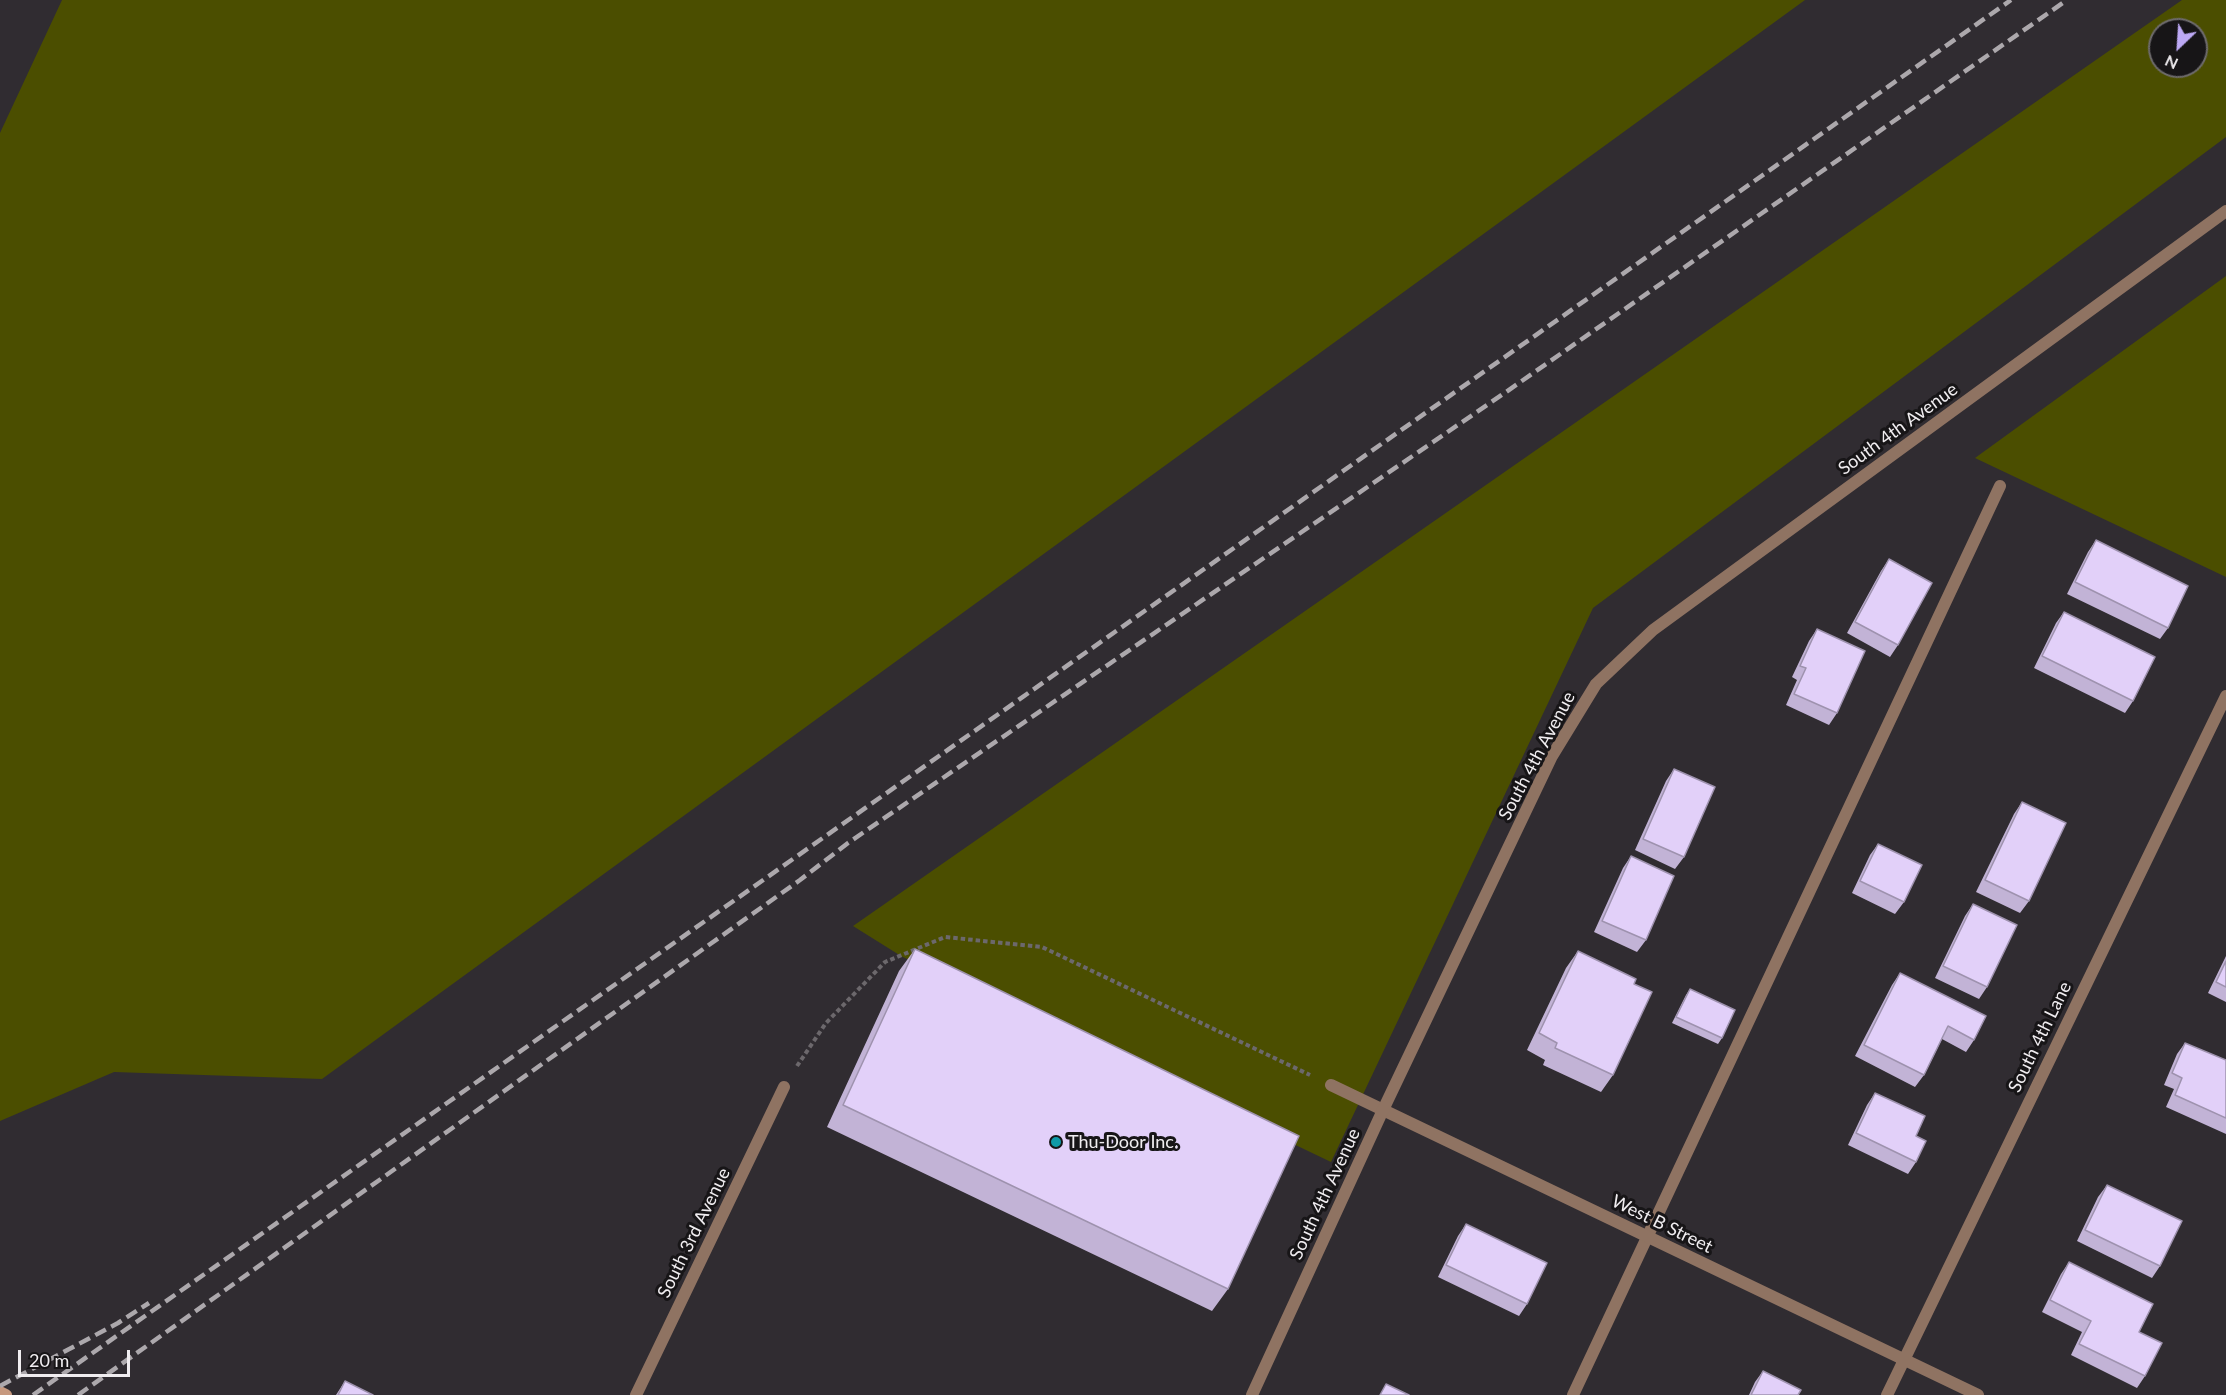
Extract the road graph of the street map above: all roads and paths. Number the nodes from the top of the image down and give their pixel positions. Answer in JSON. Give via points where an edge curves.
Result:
{"nodes":[{"id":1,"x":2226,"y":211,"type":"edge"},
{"id":2,"x":2000,"y":486,"type":"dead end"},
{"id":3,"x":2226,"y":696,"type":"edge"},
{"id":4,"x":1331,"y":1085,"type":"joint"},
{"id":5,"x":784,"y":1087,"type":"joint"},
{"id":6,"x":1383,"y":1110,"type":"junction"},
{"id":7,"x":1649,"y":1237,"type":"junction"},
{"id":8,"x":1904,"y":1360,"type":"junction"},
{"id":9,"x":0,"y":1392,"type":"edge"},
{"id":10,"x":6,"y":1395,"type":"edge"},
{"id":11,"x":636,"y":1395,"type":"edge"},
{"id":12,"x":1252,"y":1395,"type":"edge"},
{"id":13,"x":1573,"y":1395,"type":"edge"},
{"id":14,"x":1887,"y":1395,"type":"edge"},
{"id":15,"x":1977,"y":1395,"type":"edge"}],
"edges":[{"from":1,"to":6,"type":"street","name":"South 4th Avenue","via":[[1653,630],[1596,684],[1552,756]]},
{"from":2,"to":7,"type":"street"},
{"from":3,"to":8,"type":"street","name":"South 4th Lane"},
{"from":4,"to":5,"type":"path","via":[[1042,947],[945,937],[885,962],[826,1023]]},
{"from":4,"to":6,"type":"street","name":"West B Street"},
{"from":5,"to":11,"type":"street","name":"South 3rd Avenue"},
{"from":6,"to":7,"type":"street","name":"West B Street"},
{"from":6,"to":12,"type":"street","name":"South 4th Avenue"},
{"from":7,"to":8,"type":"street","name":"West B Street"},
{"from":7,"to":13,"type":"street"},
{"from":8,"to":14,"type":"street","name":"South 4th Lane"},
{"from":8,"to":15,"type":"street","name":"West B Street"},
{"from":9,"to":10,"type":"main road"}]}
